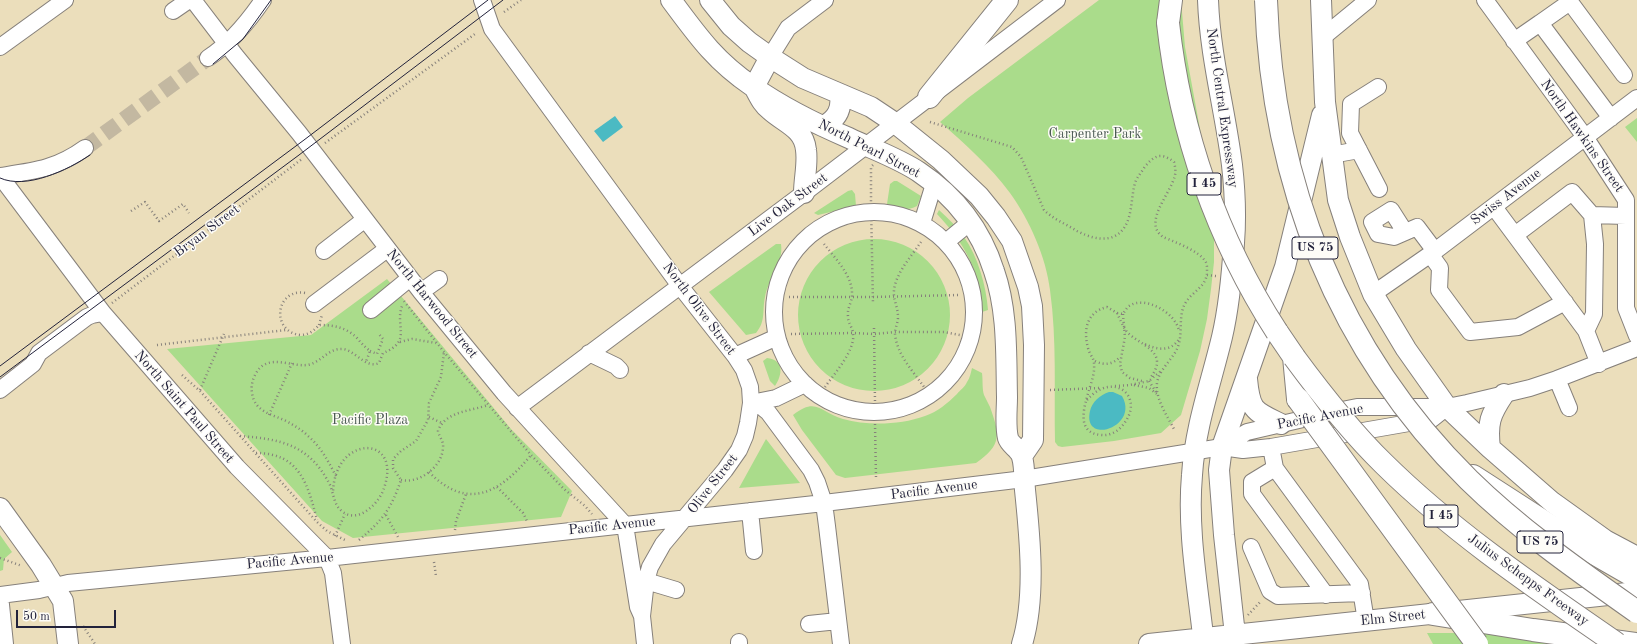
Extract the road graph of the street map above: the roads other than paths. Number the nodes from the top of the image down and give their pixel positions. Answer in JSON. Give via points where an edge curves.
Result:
{"nodes":[{"id":1,"x":65,"y":0,"type":"edge"},
{"id":2,"x":189,"y":0,"type":"edge"},
{"id":3,"x":193,"y":0,"type":"edge"},
{"id":4,"x":263,"y":0,"type":"edge"},
{"id":5,"x":482,"y":0,"type":"edge"},
{"id":6,"x":672,"y":0,"type":"edge"},
{"id":7,"x":710,"y":0,"type":"edge"},
{"id":8,"x":1007,"y":0,"type":"edge"},
{"id":9,"x":1057,"y":0,"type":"edge"},
{"id":10,"x":1166,"y":0,"type":"edge"},
{"id":11,"x":1171,"y":0,"type":"edge"},
{"id":12,"x":1208,"y":0,"type":"edge"},
{"id":13,"x":1266,"y":0,"type":"edge"},
{"id":14,"x":1321,"y":0,"type":"edge"},
{"id":15,"x":1368,"y":0,"type":"edge"},
{"id":16,"x":1485,"y":0,"type":"edge"},
{"id":17,"x":1571,"y":1,"type":"edge"},
{"id":18,"x":817,"y":2,"type":"edge"},
{"id":19,"x":173,"y":11,"type":"dead end"},
{"id":20,"x":1168,"y":23,"type":"junction"},
{"id":21,"x":1540,"y":23,"type":"junction"},
{"id":22,"x":1322,"y":37,"type":"junction"},
{"id":23,"x":1514,"y":40,"type":"junction"},
{"id":24,"x":226,"y":44,"type":"junction"},
{"id":25,"x":0,"y":47,"type":"edge"},
{"id":26,"x":208,"y":58,"type":"tunnel mouth"},
{"id":27,"x":770,"y":58,"type":"junction"},
{"id":28,"x":1624,"y":75,"type":"dead end"},
{"id":29,"x":754,"y":87,"type":"junction"},
{"id":30,"x":1378,"y":87,"type":"dead end"},
{"id":31,"x":840,"y":94,"type":"junction"},
{"id":32,"x":929,"y":97,"type":"junction"},
{"id":33,"x":1637,"y":98,"type":"edge"},
{"id":34,"x":1326,"y":109,"type":"junction"},
{"id":35,"x":1350,"y":113,"type":"junction"},
{"id":36,"x":1611,"y":118,"type":"junction"},
{"id":37,"x":895,"y":123,"type":"junction"},
{"id":38,"x":824,"y":126,"type":"junction"},
{"id":39,"x":1585,"y":137,"type":"junction"},
{"id":40,"x":865,"y":146,"type":"junction"},
{"id":41,"x":85,"y":148,"type":"tunnel mouth"},
{"id":42,"x":1359,"y":150,"type":"junction"},
{"id":43,"x":1331,"y":154,"type":"junction"},
{"id":44,"x":0,"y":176,"type":"edge"},
{"id":45,"x":934,"y":184,"type":"junction"},
{"id":46,"x":1379,"y":189,"type":"dead end"},
{"id":47,"x":804,"y":193,"type":"junction"},
{"id":48,"x":1494,"y":207,"type":"junction"},
{"id":49,"x":1592,"y":215,"type":"junction"},
{"id":50,"x":364,"y":220,"type":"junction"},
{"id":51,"x":922,"y":223,"type":"junction"},
{"id":52,"x":1630,"y":223,"type":"edge"},
{"id":53,"x":972,"y":224,"type":"junction"},
{"id":54,"x":1405,"y":232,"type":"dead end"},
{"id":55,"x":1515,"y":235,"type":"junction"},
{"id":56,"x":946,"y":242,"type":"junction"},
{"id":57,"x":387,"y":249,"type":"junction"},
{"id":58,"x":324,"y":251,"type":"dead end"},
{"id":59,"x":1432,"y":253,"type":"junction"},
{"id":60,"x":1631,"y":261,"type":"edge"},
{"id":61,"x":439,"y":279,"type":"dead end"},
{"id":62,"x":680,"y":286,"type":"junction"},
{"id":63,"x":404,"y":289,"type":"junction"},
{"id":64,"x":421,"y":292,"type":"junction"},
{"id":65,"x":1373,"y":294,"type":"junction"},
{"id":66,"x":319,"y":300,"type":"road end"},
{"id":67,"x":1565,"y":302,"type":"junction"},
{"id":68,"x":107,"y":308,"type":"junction"},
{"id":69,"x":371,"y":310,"type":"dead end"},
{"id":70,"x":1225,"y":319,"type":"junction"},
{"id":71,"x":1586,"y":331,"type":"junction"},
{"id":72,"x":783,"y":336,"type":"junction"},
{"id":73,"x":1637,"y":336,"type":"edge"},
{"id":74,"x":607,"y":341,"type":"junction"},
{"id":75,"x":1637,"y":348,"type":"edge"},
{"id":76,"x":589,"y":353,"type":"junction"},
{"id":77,"x":735,"y":356,"type":"junction"},
{"id":78,"x":1294,"y":357,"type":"junction"},
{"id":79,"x":1599,"y":364,"type":"junction"},
{"id":80,"x":1247,"y":376,"type":"junction"},
{"id":81,"x":1557,"y":379,"type":"junction"},
{"id":82,"x":805,"y":384,"type":"junction"},
{"id":83,"x":0,"y":390,"type":"edge"},
{"id":84,"x":1504,"y":394,"type":"junction"},
{"id":85,"x":751,"y":403,"type":"junction"},
{"id":86,"x":1447,"y":407,"type":"junction"},
{"id":87,"x":516,"y":408,"type":"junction"},
{"id":88,"x":1569,"y":408,"type":"dead end"},
{"id":89,"x":1281,"y":424,"type":"junction"},
{"id":90,"x":1222,"y":447,"type":"junction"},
{"id":91,"x":1271,"y":447,"type":"junction"},
{"id":92,"x":1490,"y":448,"type":"junction"},
{"id":93,"x":1194,"y":452,"type":"junction"},
{"id":94,"x":1022,"y":456,"type":"junction"},
{"id":95,"x":1451,"y":462,"type":"junction"},
{"id":96,"x":1275,"y":468,"type":"junction"},
{"id":97,"x":1024,"y":479,"type":"junction"},
{"id":98,"x":824,"y":503,"type":"junction"},
{"id":99,"x":0,"y":508,"type":"edge"},
{"id":100,"x":750,"y":511,"type":"junction"},
{"id":101,"x":686,"y":518,"type":"junction"},
{"id":102,"x":625,"y":525,"type":"junction"},
{"id":103,"x":1251,"y":547,"type":"dead end"},
{"id":104,"x":754,"y":551,"type":"dead end"},
{"id":105,"x":1637,"y":557,"type":"edge"},
{"id":106,"x":327,"y":558,"type":"junction"},
{"id":107,"x":1637,"y":578,"type":"edge"},
{"id":108,"x":646,"y":581,"type":"junction"},
{"id":109,"x":54,"y":586,"type":"junction"},
{"id":110,"x":676,"y":590,"type":"dead end"},
{"id":111,"x":1637,"y":592,"type":"edge"},
{"id":112,"x":1362,"y":593,"type":"junction"},
{"id":113,"x":0,"y":595,"type":"edge"},
{"id":114,"x":1326,"y":595,"type":"junction"},
{"id":115,"x":1637,"y":612,"type":"edge"},
{"id":116,"x":1433,"y":614,"type":"junction"},
{"id":117,"x":642,"y":616,"type":"junction"},
{"id":118,"x":838,"y":621,"type":"junction"},
{"id":119,"x":1366,"y":621,"type":"junction"},
{"id":120,"x":809,"y":624,"type":"dead end"},
{"id":121,"x":1235,"y":640,"type":"edge"},
{"id":122,"x":1204,"y":641,"type":"edge"},
{"id":123,"x":5,"y":644,"type":"edge"},
{"id":124,"x":68,"y":644,"type":"edge"},
{"id":125,"x":342,"y":644,"type":"edge"},
{"id":126,"x":645,"y":644,"type":"edge"},
{"id":127,"x":841,"y":644,"type":"edge"},
{"id":128,"x":1022,"y":644,"type":"edge"},
{"id":129,"x":1149,"y":644,"type":"edge"},
{"id":130,"x":1477,"y":644,"type":"edge"},
{"id":131,"x":1617,"y":644,"type":"edge"},
{"id":132,"x":1635,"y":644,"type":"edge"}],
"edges":[{"from":1,"to":25,"type":"street"},
{"from":2,"to":19,"type":"street"},
{"from":3,"to":24,"type":"street","name":"North Harwood Street"},
{"from":4,"to":24,"type":"street","via":[[245,26]]},
{"from":5,"to":62,"type":"street","name":"North Olive Street","via":[[492,29]]},
{"from":6,"to":29,"type":"main road","name":"North Pearl Street","via":[[718,59]]},
{"from":7,"to":27,"type":"main road","name":"North Pearl Street","via":[[731,26]]},
{"from":8,"to":32,"type":"highway"},
{"from":9,"to":32,"type":"street","name":"Live Oak Street"},
{"from":10,"to":20,"type":"highway","name":"Julius Schepps Freeway","number":"I 45"},
{"from":11,"to":20,"type":"highway"},
{"from":12,"to":70,"type":"main road","name":"North Central Expressway","via":[[1212,45],[1234,189],[1232,277]]},
{"from":13,"to":95,"type":"highway","number":"US 75","bridge":true,"via":[[1271,71],[1280,132],[1295,191],[1318,257],[1350,323],[1376,366],[1415,420]]},
{"from":14,"to":22,"type":"main road"},
{"from":15,"to":22,"type":"street"},
{"from":16,"to":23,"type":"street","name":"North Hawkins Street"},
{"from":17,"to":21,"type":"street"},
{"from":17,"to":28,"type":"street"},
{"from":18,"to":27,"type":"street","via":[[788,28]]},
{"from":20,"to":78,"type":"highway","name":"Julius Schepps Freeway","number":"I 45","bridge":true,"via":[[1173,68],[1183,113],[1204,184],[1222,230],[1244,275]]},
{"from":21,"to":23,"type":"street"},
{"from":21,"to":36,"type":"street"},
{"from":22,"to":34,"type":"main road"},
{"from":23,"to":39,"type":"street","name":"North Hawkins Street"},
{"from":24,"to":26,"type":"street"},
{"from":24,"to":50,"type":"street","name":"North Harwood Street","via":[[299,133]]},
{"from":27,"to":29,"type":"main road"},
{"from":27,"to":31,"type":"main road","name":"North Pearl Street","via":[[803,78]]},
{"from":29,"to":38,"type":"main road","name":"North Pearl Street"},
{"from":29,"to":47,"type":"main road","via":[[764,104],[796,128],[800,134],[806,149]]},
{"from":30,"to":35,"type":"street","via":[[1351,104]]},
{"from":31,"to":37,"type":"main road","name":"North Pearl Street","via":[[871,107]]},
{"from":31,"to":38,"type":"main road","via":[[838,114]]},
{"from":32,"to":37,"type":"street","name":"Live Oak Street"},
{"from":33,"to":36,"type":"street","name":"Swiss Avenue"},
{"from":34,"to":35,"type":"street"},
{"from":34,"to":43,"type":"main road"},
{"from":34,"to":80,"type":"main road","via":[[1285,267]]},
{"from":35,"to":42,"type":"street","via":[[1350,132]]},
{"from":36,"to":39,"type":"street","name":"Swiss Avenue"},
{"from":37,"to":40,"type":"street","name":"Live Oak Street"},
{"from":37,"to":94,"type":"main road","name":"North Pearl Street","via":[[941,160],[979,196],[996,217],[1014,247],[1032,306],[1034,345],[1034,440]]},
{"from":38,"to":40,"type":"main road","name":"North Pearl Street"},
{"from":39,"to":48,"type":"street","name":"Swiss Avenue"},
{"from":39,"to":52,"type":"street","name":"North Hawkins Street","via":[[1626,200]]},
{"from":40,"to":45,"type":"main road","name":"North Pearl Street","via":[[904,163]]},
{"from":40,"to":47,"type":"street","name":"Live Oak Street"},
{"from":41,"to":44,"type":"street","via":[[66,161],[44,169]]},
{"from":42,"to":43,"type":"street"},
{"from":42,"to":46,"type":"street"},
{"from":43,"to":65,"type":"main road","via":[[1338,200]]},
{"from":44,"to":68,"type":"street","name":"North Saint Paul Street"},
{"from":45,"to":51,"type":"street"},
{"from":45,"to":53,"type":"main road","name":"North Pearl Street","via":[[958,206]]},
{"from":47,"to":62,"type":"street","name":"Live Oak Street"},
{"from":48,"to":55,"type":"street"},
{"from":48,"to":59,"type":"street","name":"Swiss Avenue"},
{"from":49,"to":52,"type":"street"},
{"from":49,"to":55,"type":"street","via":[[1572,192]]},
{"from":49,"to":71,"type":"street","via":[[1595,244],[1594,314]]},
{"from":50,"to":57,"type":"street","name":"North Harwood Street"},
{"from":50,"to":58,"type":"street"},
{"from":51,"to":56,"type":"street"},
{"from":51,"to":72,"type":"street","via":[[906,217],[871,211],[832,220],[815,230],[796,249],[780,278],[775,297],[774,317]]},
{"from":52,"to":60,"type":"street","name":"North Hawkins Street"},
{"from":53,"to":56,"type":"street"},
{"from":53,"to":94,"type":"main road","name":"North Pearl Street","via":[[986,249],[999,287],[1004,321],[1008,439]]},
{"from":54,"to":59,"type":"street","via":[[1417,227]]},
{"from":55,"to":67,"type":"street"},
{"from":56,"to":82,"type":"street","via":[[959,258],[968,276],[974,297],[975,318],[963,358],[944,384],[917,402],[875,412],[837,404],[820,396]]},
{"from":57,"to":63,"type":"street","name":"North Harwood Street"},
{"from":57,"to":66,"type":"street"},
{"from":59,"to":65,"type":"street","name":"Swiss Avenue"},
{"from":59,"to":67,"type":"street","via":[[1440,268],[1439,290],[1470,332],[1518,327]]},
{"from":60,"to":73,"type":"street","name":"North Hawkins Street","via":[[1626,308]]},
{"from":61,"to":64,"type":"street"},
{"from":62,"to":74,"type":"street","name":"Live Oak Street"},
{"from":62,"to":77,"type":"street","name":"North Olive Street"},
{"from":63,"to":64,"type":"street","name":"North Harwood Street"},
{"from":63,"to":69,"type":"street"},
{"from":64,"to":87,"type":"street","name":"North Harwood Street"},
{"from":65,"to":86,"type":"main road","via":[[1406,349]]},
{"from":67,"to":71,"type":"street"},
{"from":68,"to":83,"type":"street","via":[[87,317],[39,353],[33,364]]},
{"from":68,"to":106,"type":"street","name":"North Saint Paul Street","via":[[237,467]]},
{"from":70,"to":90,"type":"main road","via":[[1231,330],[1231,347],[1213,413]]},
{"from":70,"to":93,"type":"main road","name":"North Central Expressway"},
{"from":71,"to":79,"type":"street"},
{"from":72,"to":77,"type":"street"},
{"from":72,"to":82,"type":"street","via":[[783,354],[792,370]]},
{"from":74,"to":76,"type":"street","name":"Live Oak Street"},
{"from":74,"to":76,"type":"street","via":[[623,368]]},
{"from":75,"to":79,"type":"street","name":"Pacific Avenue"},
{"from":76,"to":87,"type":"street","name":"Live Oak Street"},
{"from":77,"to":85,"type":"street","name":"North Olive Street","via":[[744,370],[750,387]]},
{"from":78,"to":130,"type":"highway","bridge":true,"via":[[1298,398]]},
{"from":78,"to":131,"type":"highway","name":"Julius Schepps Freeway","number":"I 45","bridge":true,"via":[[1365,445],[1419,497],[1495,558]]},
{"from":79,"to":81,"type":"street","name":"Pacific Avenue"},
{"from":80,"to":89,"type":"main road","via":[[1252,407]]},
{"from":80,"to":90,"type":"main road"},
{"from":81,"to":84,"type":"street","name":"Pacific Avenue"},
{"from":81,"to":88,"type":"street"},
{"from":82,"to":85,"type":"street","via":[[776,398]]},
{"from":84,"to":86,"type":"street","name":"Pacific Avenue"},
{"from":84,"to":92,"type":"main road","via":[[1488,424]]},
{"from":85,"to":98,"type":"street","via":[[768,412],[811,470],[818,482]]},
{"from":85,"to":101,"type":"street","name":"Olive Street","via":[[745,436],[739,450]]},
{"from":86,"to":89,"type":"street","name":"Pacific Avenue","via":[[1357,407]]},
{"from":86,"to":91,"type":"street","name":"Pacific Avenue","via":[[1432,419]]},
{"from":86,"to":92,"type":"main road"},
{"from":87,"to":102,"type":"street","name":"North Harwood Street"},
{"from":89,"to":90,"type":"street","name":"Pacific Avenue","via":[[1247,432]]},
{"from":90,"to":91,"type":"street","name":"Pacific Avenue","via":[[1243,450]]},
{"from":90,"to":93,"type":"street","name":"Pacific Avenue"},
{"from":90,"to":121,"type":"main road","via":[[1219,470]]},
{"from":91,"to":96,"type":"street"},
{"from":92,"to":105,"type":"main road","via":[[1552,502],[1605,540]]},
{"from":93,"to":97,"type":"street","name":"Pacific Avenue"},
{"from":93,"to":122,"type":"main road","name":"North Central Expressway","via":[[1191,518]]},
{"from":94,"to":97,"type":"main road"},
{"from":95,"to":107,"type":"highway","bridge":true,"via":[[1583,547]]},
{"from":95,"to":115,"type":"highway","number":"US 75","bridge":true,"via":[[1520,526]]},
{"from":96,"to":112,"type":"street","via":[[1360,584]]},
{"from":96,"to":114,"type":"street","via":[[1252,482],[1252,494]]},
{"from":97,"to":98,"type":"street","name":"Pacific Avenue"},
{"from":97,"to":128,"type":"main road","via":[[1030,590]]},
{"from":98,"to":100,"type":"street","name":"Pacific Avenue"},
{"from":98,"to":118,"type":"street"},
{"from":99,"to":109,"type":"main road"},
{"from":100,"to":101,"type":"street","name":"Pacific Avenue"},
{"from":100,"to":104,"type":"street"},
{"from":101,"to":102,"type":"street","name":"Pacific Avenue"},
{"from":101,"to":108,"type":"street","via":[[663,544],[650,567]]},
{"from":102,"to":106,"type":"street","name":"Pacific Avenue"},
{"from":102,"to":117,"type":"street","via":[[638,607]]},
{"from":103,"to":114,"type":"street","via":[[1270,591],[1278,596]]},
{"from":106,"to":109,"type":"street","name":"Pacific Avenue"},
{"from":106,"to":125,"type":"street","name":"North Saint Paul Street","via":[[333,573]]},
{"from":108,"to":110,"type":"street"},
{"from":108,"to":117,"type":"street"},
{"from":109,"to":113,"type":"street","name":"Pacific Avenue"},
{"from":109,"to":124,"type":"main road","via":[[63,601]]},
{"from":111,"to":116,"type":"main road","name":"Elm Street"},
{"from":112,"to":114,"type":"street"},
{"from":112,"to":119,"type":"street"},
{"from":113,"to":123,"type":"street"},
{"from":116,"to":119,"type":"main road","name":"Elm Street"},
{"from":116,"to":132,"type":"highway"},
{"from":117,"to":126,"type":"street"},
{"from":118,"to":120,"type":"street"},
{"from":118,"to":127,"type":"street"},
{"from":119,"to":121,"type":"main road","name":"Elm Street"},
{"from":121,"to":122,"type":"main road","name":"Elm Street"},
{"from":122,"to":129,"type":"main road","name":"Elm Street"}]}
